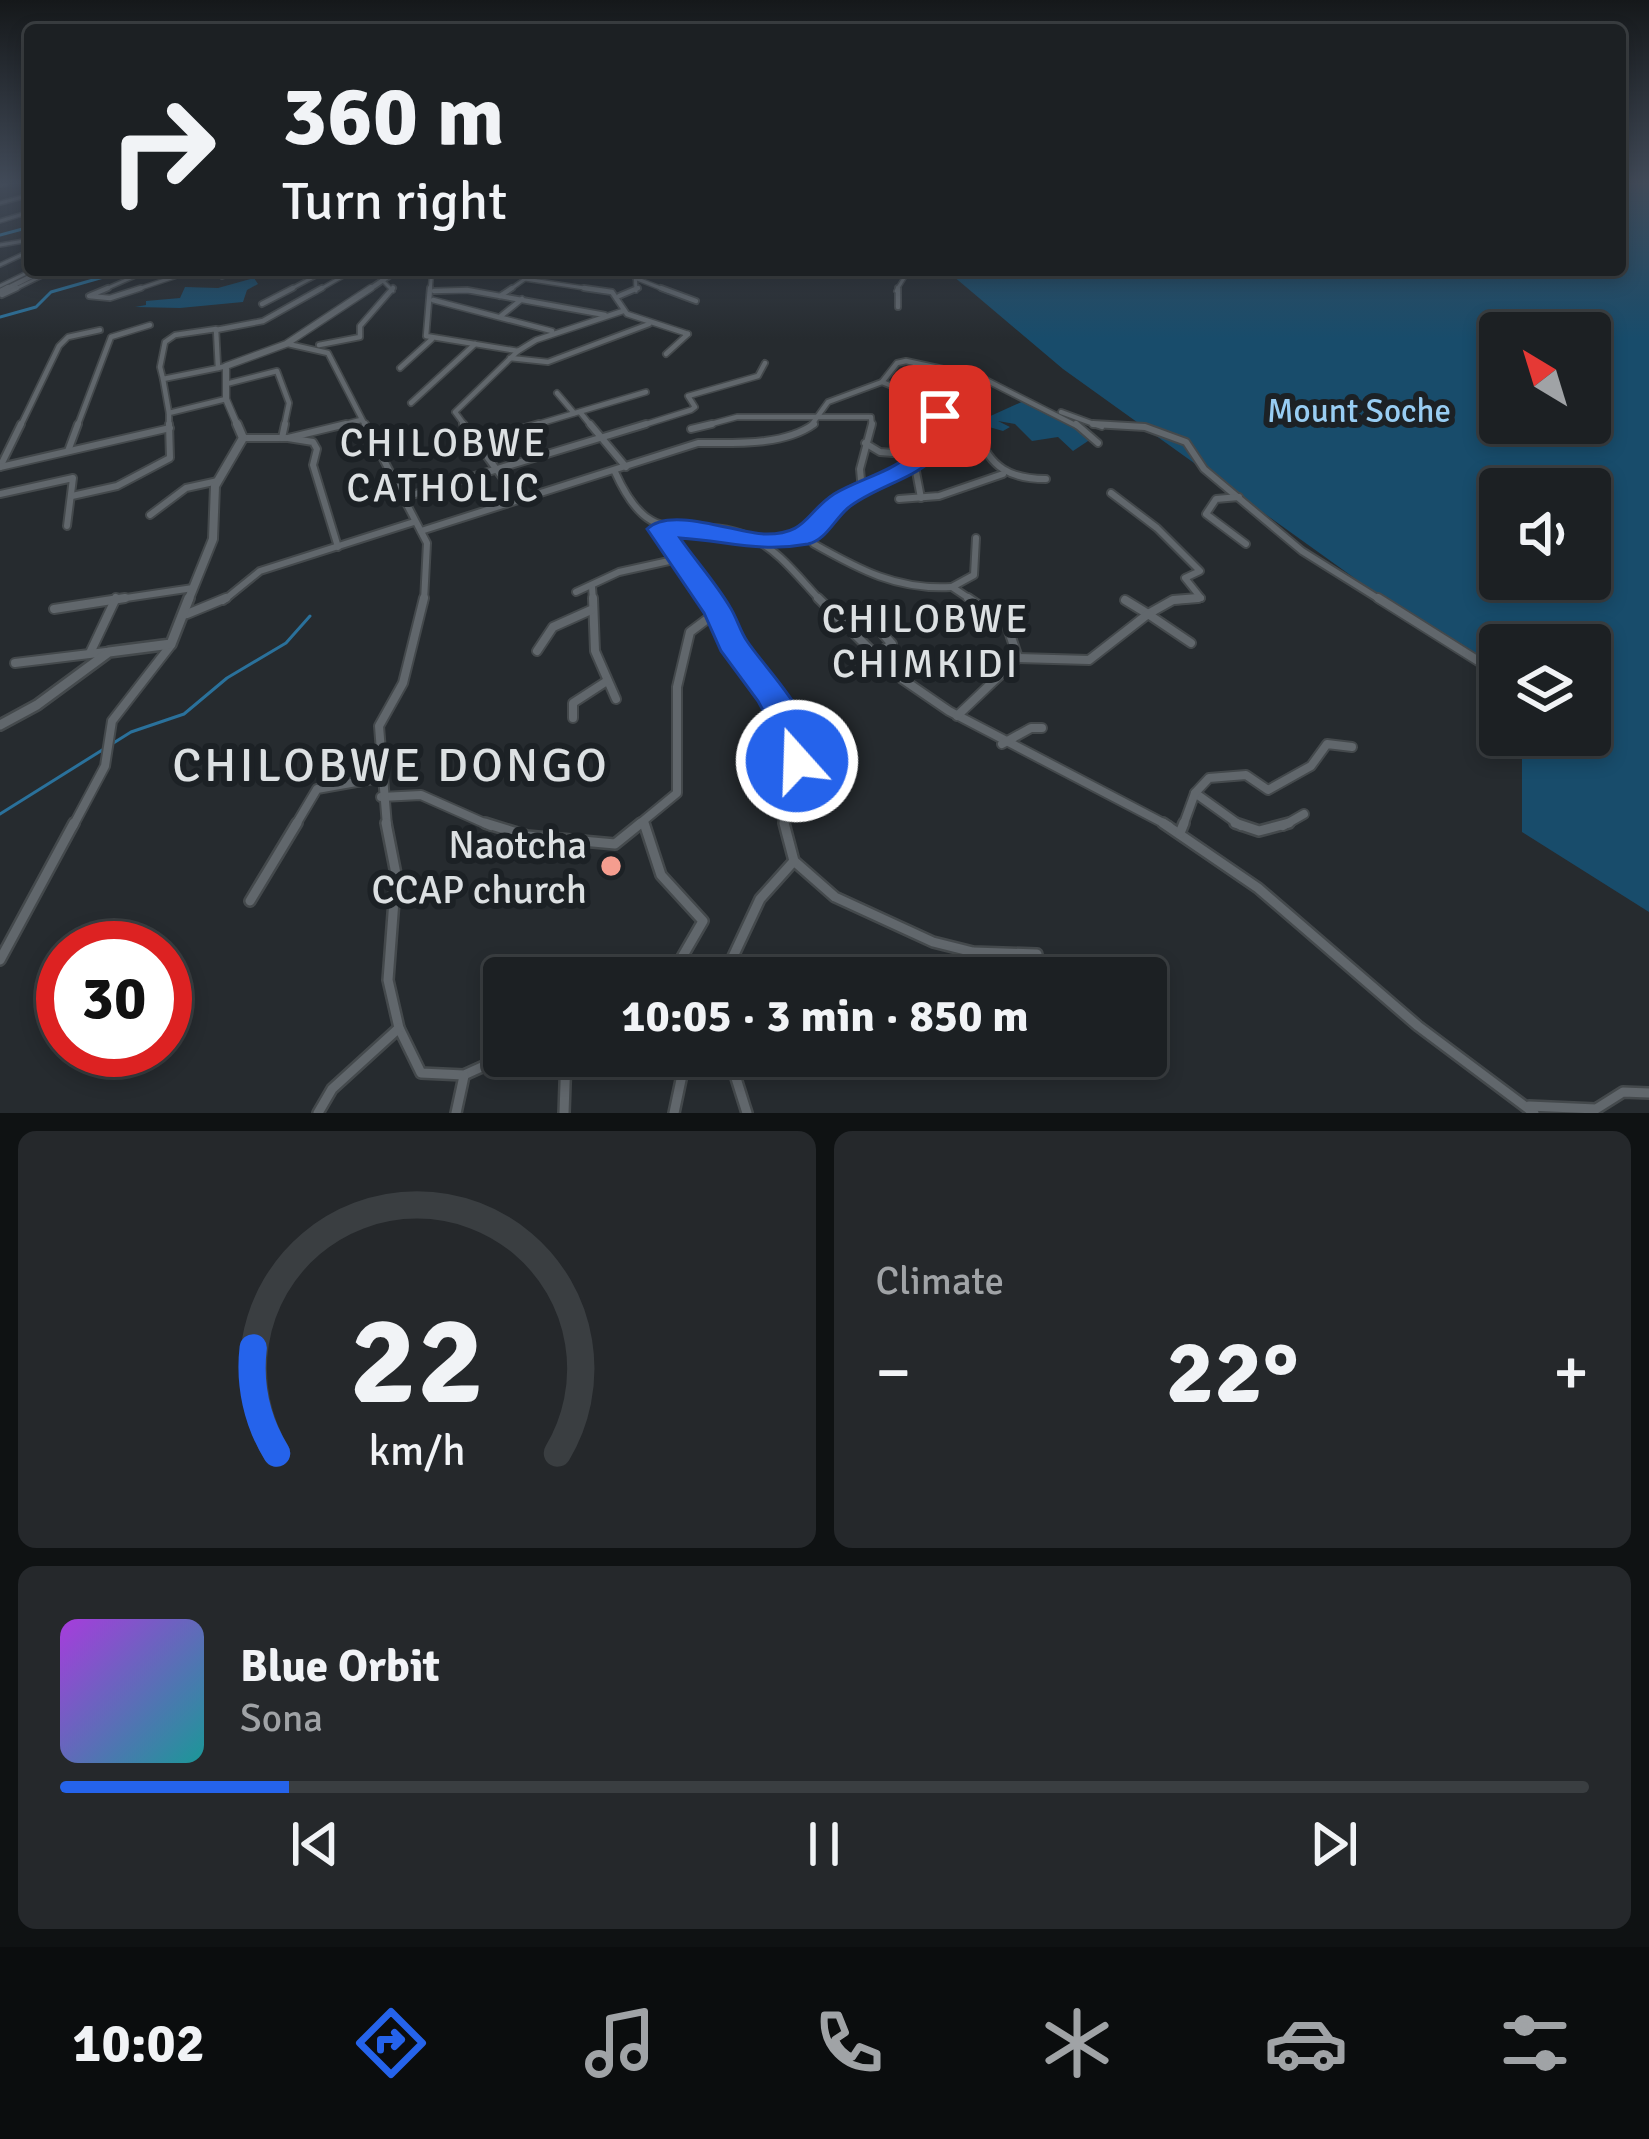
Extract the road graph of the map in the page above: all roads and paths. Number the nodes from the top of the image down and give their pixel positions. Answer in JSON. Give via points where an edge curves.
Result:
{"nodes":[{"id":1,"x":24,"y":276,"type":"edge"},
{"id":2,"x":28,"y":276,"type":"edge"},
{"id":3,"x":35,"y":276,"type":"edge"},
{"id":4,"x":135,"y":276,"type":"edge"},
{"id":5,"x":177,"y":276,"type":"edge"},
{"id":6,"x":316,"y":276,"type":"edge"},
{"id":7,"x":343,"y":276,"type":"edge"},
{"id":8,"x":378,"y":276,"type":"edge"},
{"id":9,"x":389,"y":276,"type":"edge"},
{"id":10,"x":432,"y":276,"type":"edge"},
{"id":11,"x":905,"y":276,"type":"edge"},
{"id":12,"x":635,"y":278,"type":"joint"},
{"id":13,"x":384,"y":279,"type":"junction"},
{"id":14,"x":11,"y":280,"type":"junction"},
{"id":15,"x":22,"y":280,"type":"junction"},
{"id":16,"x":0,"y":291,"type":"edge"},
{"id":17,"x":433,"y":291,"type":"junction"},
{"id":18,"x":500,"y":296,"type":"junction"},
{"id":19,"x":619,"y":296,"type":"junction"},
{"id":20,"x":279,"y":297,"type":"junction"},
{"id":21,"x":431,"y":299,"type":"junction"},
{"id":22,"x":522,"y":299,"type":"junction"},
{"id":23,"x":297,"y":300,"type":"junction"},
{"id":24,"x":696,"y":301,"type":"dead end"},
{"id":25,"x":262,"y":304,"type":"dead end"},
{"id":26,"x":898,"y":307,"type":"dead end"},
{"id":27,"x":623,"y":311,"type":"junction"},
{"id":28,"x":608,"y":316,"type":"junction"},
{"id":29,"x":500,"y":317,"type":"junction"},
{"id":30,"x":649,"y":324,"type":"junction"},
{"id":31,"x":150,"y":325,"type":"dead end"},
{"id":32,"x":100,"y":330,"type":"dead end"},
{"id":33,"x":216,"y":330,"type":"junction"},
{"id":34,"x":555,"y":333,"type":"junction"},
{"id":35,"x":432,"y":339,"type":"junction"},
{"id":36,"x":286,"y":344,"type":"junction"},
{"id":37,"x":475,"y":344,"type":"junction"},
{"id":38,"x":312,"y":346,"type":"junction"},
{"id":39,"x":518,"y":351,"type":"junction"},
{"id":40,"x":666,"y":354,"type":"dead end"},
{"id":41,"x":510,"y":358,"type":"junction"},
{"id":42,"x":764,"y":362,"type":"dead end"},
{"id":43,"x":222,"y":367,"type":"junction"},
{"id":44,"x":400,"y":368,"type":"dead end"},
{"id":45,"x":163,"y":379,"type":"junction"},
{"id":46,"x":882,"y":382,"type":"junction"},
{"id":47,"x":224,"y":385,"type":"junction"},
{"id":48,"x":646,"y":392,"type":"dead end"},
{"id":49,"x":557,"y":393,"type":"dead end"},
{"id":50,"x":226,"y":399,"type":"junction"},
{"id":51,"x":411,"y":403,"type":"dead end"},
{"id":52,"x":943,"y":408,"type":"junction"},
{"id":53,"x":1051,"y":411,"type":"junction"},
{"id":54,"x":984,"y":412,"type":"dead end"},
{"id":55,"x":169,"y":413,"type":"junction"},
{"id":56,"x":577,"y":413,"type":"junction"},
{"id":57,"x":819,"y":417,"type":"junction"},
{"id":58,"x":361,"y":420,"type":"junction"},
{"id":59,"x":942,"y":423,"type":"junction"},
{"id":60,"x":170,"y":428,"type":"junction"},
{"id":61,"x":691,"y":429,"type":"dead end"},
{"id":62,"x":243,"y":438,"type":"junction"},
{"id":63,"x":285,"y":438,"type":"junction"},
{"id":64,"x":603,"y":438,"type":"junction"},
{"id":65,"x":476,"y":442,"type":"junction"},
{"id":66,"x":866,"y":443,"type":"junction"},
{"id":67,"x":1098,"y":443,"type":"dead end"},
{"id":68,"x":68,"y":451,"type":"junction"},
{"id":69,"x":922,"y":455,"type":"junction"},
{"id":70,"x":914,"y":461,"type":"junction"},
{"id":71,"x":0,"y":467,"type":"edge"},
{"id":72,"x":626,"y":467,"type":"junction"},
{"id":73,"x":495,"y":469,"type":"junction"},
{"id":74,"x":615,"y":472,"type":"junction"},
{"id":75,"x":1003,"y":474,"type":"junction"},
{"id":76,"x":1046,"y":479,"type":"dead end"},
{"id":77,"x":218,"y":481,"type":"junction"},
{"id":78,"x":862,"y":491,"type":"junction"},
{"id":79,"x":1112,"y":493,"type":"dead end"},
{"id":80,"x":0,"y":494,"type":"edge"},
{"id":81,"x":72,"y":496,"type":"junction"},
{"id":82,"x":1239,"y":497,"type":"junction"},
{"id":83,"x":921,"y":498,"type":"junction"},
{"id":84,"x":400,"y":499,"type":"junction"},
{"id":85,"x":899,"y":499,"type":"dead end"},
{"id":86,"x":519,"y":500,"type":"junction"},
{"id":87,"x":150,"y":515,"type":"dead end"},
{"id":88,"x":68,"y":526,"type":"dead end"},
{"id":89,"x":418,"y":527,"type":"junction"},
{"id":90,"x":660,"y":529,"type":"junction"},
{"id":91,"x":808,"y":536,"type":"junction"},
{"id":92,"x":976,"y":538,"type":"dead end"},
{"id":93,"x":762,"y":542,"type":"junction"},
{"id":94,"x":1246,"y":544,"type":"dead end"},
{"id":95,"x":338,"y":547,"type":"junction"},
{"id":96,"x":678,"y":560,"type":"junction"},
{"id":97,"x":592,"y":586,"type":"junction"},
{"id":98,"x":952,"y":587,"type":"junction"},
{"id":99,"x":193,"y":588,"type":"junction"},
{"id":100,"x":576,"y":592,"type":"dead end"},
{"id":101,"x":116,"y":598,"type":"junction"},
{"id":102,"x":1125,"y":600,"type":"dead end"},
{"id":103,"x":54,"y":609,"type":"dead end"},
{"id":104,"x":591,"y":610,"type":"junction"},
{"id":105,"x":718,"y":611,"type":"junction"},
{"id":106,"x":187,"y":614,"type":"junction"},
{"id":107,"x":1148,"y":614,"type":"junction"},
{"id":108,"x":877,"y":627,"type":"dead end"},
{"id":109,"x":1191,"y":643,"type":"dead end"},
{"id":110,"x":171,"y":644,"type":"junction"},
{"id":111,"x":537,"y":651,"type":"dead end"},
{"id":112,"x":109,"y":652,"type":"junction"},
{"id":113,"x":91,"y":653,"type":"junction"},
{"id":114,"x":872,"y":657,"type":"junction"},
{"id":115,"x":1018,"y":658,"type":"junction"},
{"id":116,"x":1479,"y":662,"type":"edge"},
{"id":117,"x":14,"y":663,"type":"dead end"},
{"id":118,"x":607,"y":681,"type":"junction"},
{"id":119,"x":616,"y":699,"type":"dead end"},
{"id":120,"x":957,"y":716,"type":"junction"},
{"id":121,"x":573,"y":718,"type":"dead end"},
{"id":122,"x":0,"y":725,"type":"edge"},
{"id":123,"x":1042,"y":728,"type":"dead end"},
{"id":124,"x":1002,"y":744,"type":"junction"},
{"id":125,"x":1352,"y":747,"type":"dead end"},
{"id":126,"x":379,"y":778,"type":"junction"},
{"id":127,"x":1195,"y":793,"type":"junction"},
{"id":128,"x":381,"y":796,"type":"junction"},
{"id":129,"x":1304,"y":814,"type":"dead end"},
{"id":130,"x":644,"y":822,"type":"junction"},
{"id":131,"x":1180,"y":833,"type":"junction"},
{"id":132,"x":794,"y":860,"type":"junction"},
{"id":133,"x":250,"y":901,"type":"dead end"},
{"id":134,"x":1037,"y":954,"type":"dead end"},
{"id":135,"x":682,"y":957,"type":"edge"},
{"id":136,"x":733,"y":957,"type":"edge"},
{"id":137,"x":0,"y":960,"type":"edge"},
{"id":138,"x":399,"y":1028,"type":"junction"},
{"id":139,"x":483,"y":1066,"type":"edge"},
{"id":140,"x":464,"y":1075,"type":"junction"},
{"id":141,"x":565,"y":1077,"type":"edge"},
{"id":142,"x":682,"y":1077,"type":"edge"},
{"id":143,"x":736,"y":1077,"type":"edge"},
{"id":144,"x":1649,"y":1093,"type":"edge"},
{"id":145,"x":1530,"y":1109,"type":"edge"},
{"id":146,"x":318,"y":1113,"type":"edge"},
{"id":147,"x":456,"y":1113,"type":"edge"},
{"id":148,"x":564,"y":1113,"type":"edge"},
{"id":149,"x":674,"y":1113,"type":"edge"},
{"id":150,"x":747,"y":1113,"type":"edge"}],
"edges":[{"from":1,"to":14,"type":"street"},
{"from":2,"to":15,"type":"street"},
{"from":3,"to":16,"type":"street"},
{"from":4,"to":5,"type":"street","via":[[88,296],[110,298]]},
{"from":6,"to":20,"type":"street"},
{"from":7,"to":23,"type":"street"},
{"from":8,"to":13,"type":"street"},
{"from":9,"to":13,"type":"street"},
{"from":10,"to":17,"type":"street"},
{"from":11,"to":26,"type":"street","via":[[895,293]]},
{"from":12,"to":19,"type":"street","via":[[638,290]]},
{"from":12,"to":24,"type":"street"},
{"from":13,"to":36,"type":"street"},
{"from":13,"to":38,"type":"street","via":[[394,289],[360,326],[360,337]]},
{"from":14,"to":15,"type":"street"},
{"from":14,"to":16,"type":"street"},
{"from":15,"to":16,"type":"street"},
{"from":17,"to":18,"type":"street"},
{"from":17,"to":21,"type":"street"},
{"from":18,"to":19,"type":"street","via":[[525,279]]},
{"from":18,"to":22,"type":"street"},
{"from":19,"to":27,"type":"street"},
{"from":20,"to":23,"type":"street"},
{"from":20,"to":25,"type":"street"},
{"from":21,"to":29,"type":"street"},
{"from":21,"to":35,"type":"street"},
{"from":22,"to":28,"type":"street"},
{"from":22,"to":29,"type":"street"},
{"from":23,"to":33,"type":"street","via":[[256,323]]},
{"from":27,"to":28,"type":"street"},
{"from":27,"to":30,"type":"street"},
{"from":28,"to":34,"type":"street"},
{"from":29,"to":34,"type":"street"},
{"from":30,"to":40,"type":"street","via":[[688,335]]},
{"from":30,"to":41,"type":"street","via":[[548,362]]},
{"from":31,"to":68,"type":"street","via":[[111,338]]},
{"from":32,"to":71,"type":"street","via":[[59,346]]},
{"from":33,"to":43,"type":"street"},
{"from":33,"to":45,"type":"street","via":[[168,339]]},
{"from":34,"to":39,"type":"street"},
{"from":35,"to":37,"type":"street"},
{"from":35,"to":44,"type":"street"},
{"from":36,"to":38,"type":"street"},
{"from":36,"to":43,"type":"street"},
{"from":37,"to":39,"type":"street"},
{"from":37,"to":51,"type":"street"},
{"from":38,"to":58,"type":"street","via":[[328,353]]},
{"from":39,"to":41,"type":"street"},
{"from":41,"to":65,"type":"street","via":[[454,412]]},
{"from":42,"to":64,"type":"street","via":[[758,376],[688,396],[694,409]]},
{"from":43,"to":45,"type":"street"},
{"from":43,"to":47,"type":"street"},
{"from":45,"to":55,"type":"street"},
{"from":46,"to":52,"type":"street"},
{"from":46,"to":53,"type":"street","via":[[897,363],[911,361],[970,373]]},
{"from":46,"to":57,"type":"street","via":[[828,402]]},
{"from":47,"to":50,"type":"street"},
{"from":47,"to":63,"type":"street","via":[[277,371],[289,404]]},
{"from":48,"to":56,"type":"street"},
{"from":49,"to":56,"type":"street"},
{"from":50,"to":55,"type":"street"},
{"from":50,"to":62,"type":"street"},
{"from":52,"to":54,"type":"street"},
{"from":52,"to":59,"type":"street"},
{"from":53,"to":67,"type":"street"},
{"from":53,"to":82,"type":"street","via":[[1185,441]]},
{"from":55,"to":60,"type":"street"},
{"from":56,"to":64,"type":"street"},
{"from":56,"to":65,"type":"street"},
{"from":57,"to":61,"type":"street","via":[[736,417]]},
{"from":57,"to":66,"type":"street","via":[[871,417]]},
{"from":57,"to":72,"type":"street","via":[[792,434],[700,442]]},
{"from":58,"to":63,"type":"street"},
{"from":58,"to":84,"type":"street"},
{"from":59,"to":69,"type":"street"},
{"from":59,"to":75,"type":"street","via":[[979,434],[988,462]]},
{"from":60,"to":68,"type":"street"},
{"from":60,"to":81,"type":"street","via":[[170,458],[117,486]]},
{"from":62,"to":63,"type":"street"},
{"from":62,"to":77,"type":"street"},
{"from":63,"to":95,"type":"street","via":[[317,449],[314,465]]},
{"from":64,"to":72,"type":"street"},
{"from":64,"to":73,"type":"street"},
{"from":65,"to":73,"type":"street"},
{"from":66,"to":69,"type":"street"},
{"from":66,"to":78,"type":"street","via":[[857,469]]},
{"from":68,"to":71,"type":"street"},
{"from":69,"to":70,"type":"street"},
{"from":70,"to":78,"type":"street"},
{"from":70,"to":83,"type":"street"},
{"from":72,"to":74,"type":"street"},
{"from":73,"to":84,"type":"street"},
{"from":73,"to":86,"type":"street"},
{"from":74,"to":86,"type":"street"},
{"from":74,"to":90,"type":"street","via":[[621,490]]},
{"from":75,"to":76,"type":"street"},
{"from":75,"to":83,"type":"street"},
{"from":77,"to":87,"type":"street","via":[[186,488]]},
{"from":77,"to":99,"type":"street","via":[[213,538]]},
{"from":78,"to":91,"type":"street","via":[[839,502]]},
{"from":79,"to":107,"type":"street","via":[[1200,571],[1185,578],[1201,598],[1173,600]]},
{"from":80,"to":81,"type":"street","via":[[69,478]]},
{"from":81,"to":88,"type":"street"},
{"from":82,"to":94,"type":"street","via":[[1216,499],[1206,514]]},
{"from":82,"to":116,"type":"street","via":[[1302,551]]},
{"from":83,"to":85,"type":"street"},
{"from":84,"to":89,"type":"street"},
{"from":86,"to":89,"type":"street"},
{"from":89,"to":95,"type":"street"},
{"from":89,"to":126,"type":"street","via":[[427,543],[426,602],[403,683],[379,723]]},
{"from":90,"to":93,"type":"street"},
{"from":90,"to":96,"type":"street"},
{"from":91,"to":93,"type":"street"},
{"from":91,"to":98,"type":"street","via":[[891,584],[914,592]]},
{"from":92,"to":98,"type":"street","via":[[974,574]]},
{"from":93,"to":114,"type":"street"},
{"from":95,"to":106,"type":"street","via":[[260,571],[218,605]]},
{"from":96,"to":97,"type":"street"},
{"from":96,"to":105,"type":"street"},
{"from":97,"to":100,"type":"street"},
{"from":97,"to":104,"type":"street"},
{"from":98,"to":115,"type":"street","via":[[1007,625]]},
{"from":99,"to":101,"type":"street"},
{"from":99,"to":106,"type":"street"},
{"from":101,"to":103,"type":"street"},
{"from":101,"to":113,"type":"street"},
{"from":102,"to":107,"type":"street"},
{"from":104,"to":111,"type":"street","via":[[553,627]]},
{"from":104,"to":118,"type":"street"},
{"from":105,"to":130,"type":"street","via":[[691,632],[679,671],[677,793]]},
{"from":105,"to":132,"type":"street","via":[[796,739],[783,817]]},
{"from":106,"to":110,"type":"street"},
{"from":107,"to":109,"type":"street"},
{"from":107,"to":115,"type":"street","via":[[1090,660]]},
{"from":108,"to":114,"type":"street","via":[[892,644]]},
{"from":110,"to":112,"type":"street"},
{"from":110,"to":137,"type":"street","via":[[114,718],[81,817]]},
{"from":112,"to":113,"type":"street"},
{"from":112,"to":122,"type":"street"},
{"from":113,"to":117,"type":"street"},
{"from":114,"to":120,"type":"street"},
{"from":115,"to":120,"type":"street"},
{"from":118,"to":119,"type":"street"},
{"from":118,"to":121,"type":"street","via":[[573,703]]},
{"from":120,"to":124,"type":"street"},
{"from":123,"to":124,"type":"street"},
{"from":124,"to":131,"type":"street"},
{"from":125,"to":127,"type":"street","via":[[1327,744],[1311,766],[1268,790],[1246,775],[1209,778]]},
{"from":126,"to":128,"type":"street"},
{"from":126,"to":133,"type":"street","via":[[317,789]]},
{"from":127,"to":129,"type":"street","via":[[1248,831],[1273,833]]},
{"from":127,"to":131,"type":"street"},
{"from":128,"to":130,"type":"street","via":[[425,796],[527,836],[611,845]]},
{"from":128,"to":138,"type":"street","via":[[396,874],[387,973]]},
{"from":130,"to":135,"type":"street","via":[[665,882],[703,921]]},
{"from":131,"to":145,"type":"street","via":[[1260,888]]},
{"from":132,"to":134,"type":"street","via":[[835,897],[933,942]]},
{"from":132,"to":136,"type":"street","via":[[760,899]]},
{"from":138,"to":140,"type":"street","via":[[421,1073]]},
{"from":138,"to":146,"type":"street","via":[[332,1089]]},
{"from":139,"to":140,"type":"street"},
{"from":140,"to":147,"type":"street"},
{"from":141,"to":148,"type":"street"},
{"from":142,"to":149,"type":"street"},
{"from":143,"to":150,"type":"street"},
{"from":144,"to":145,"type":"street","via":[[1623,1092],[1596,1109]]}]}
